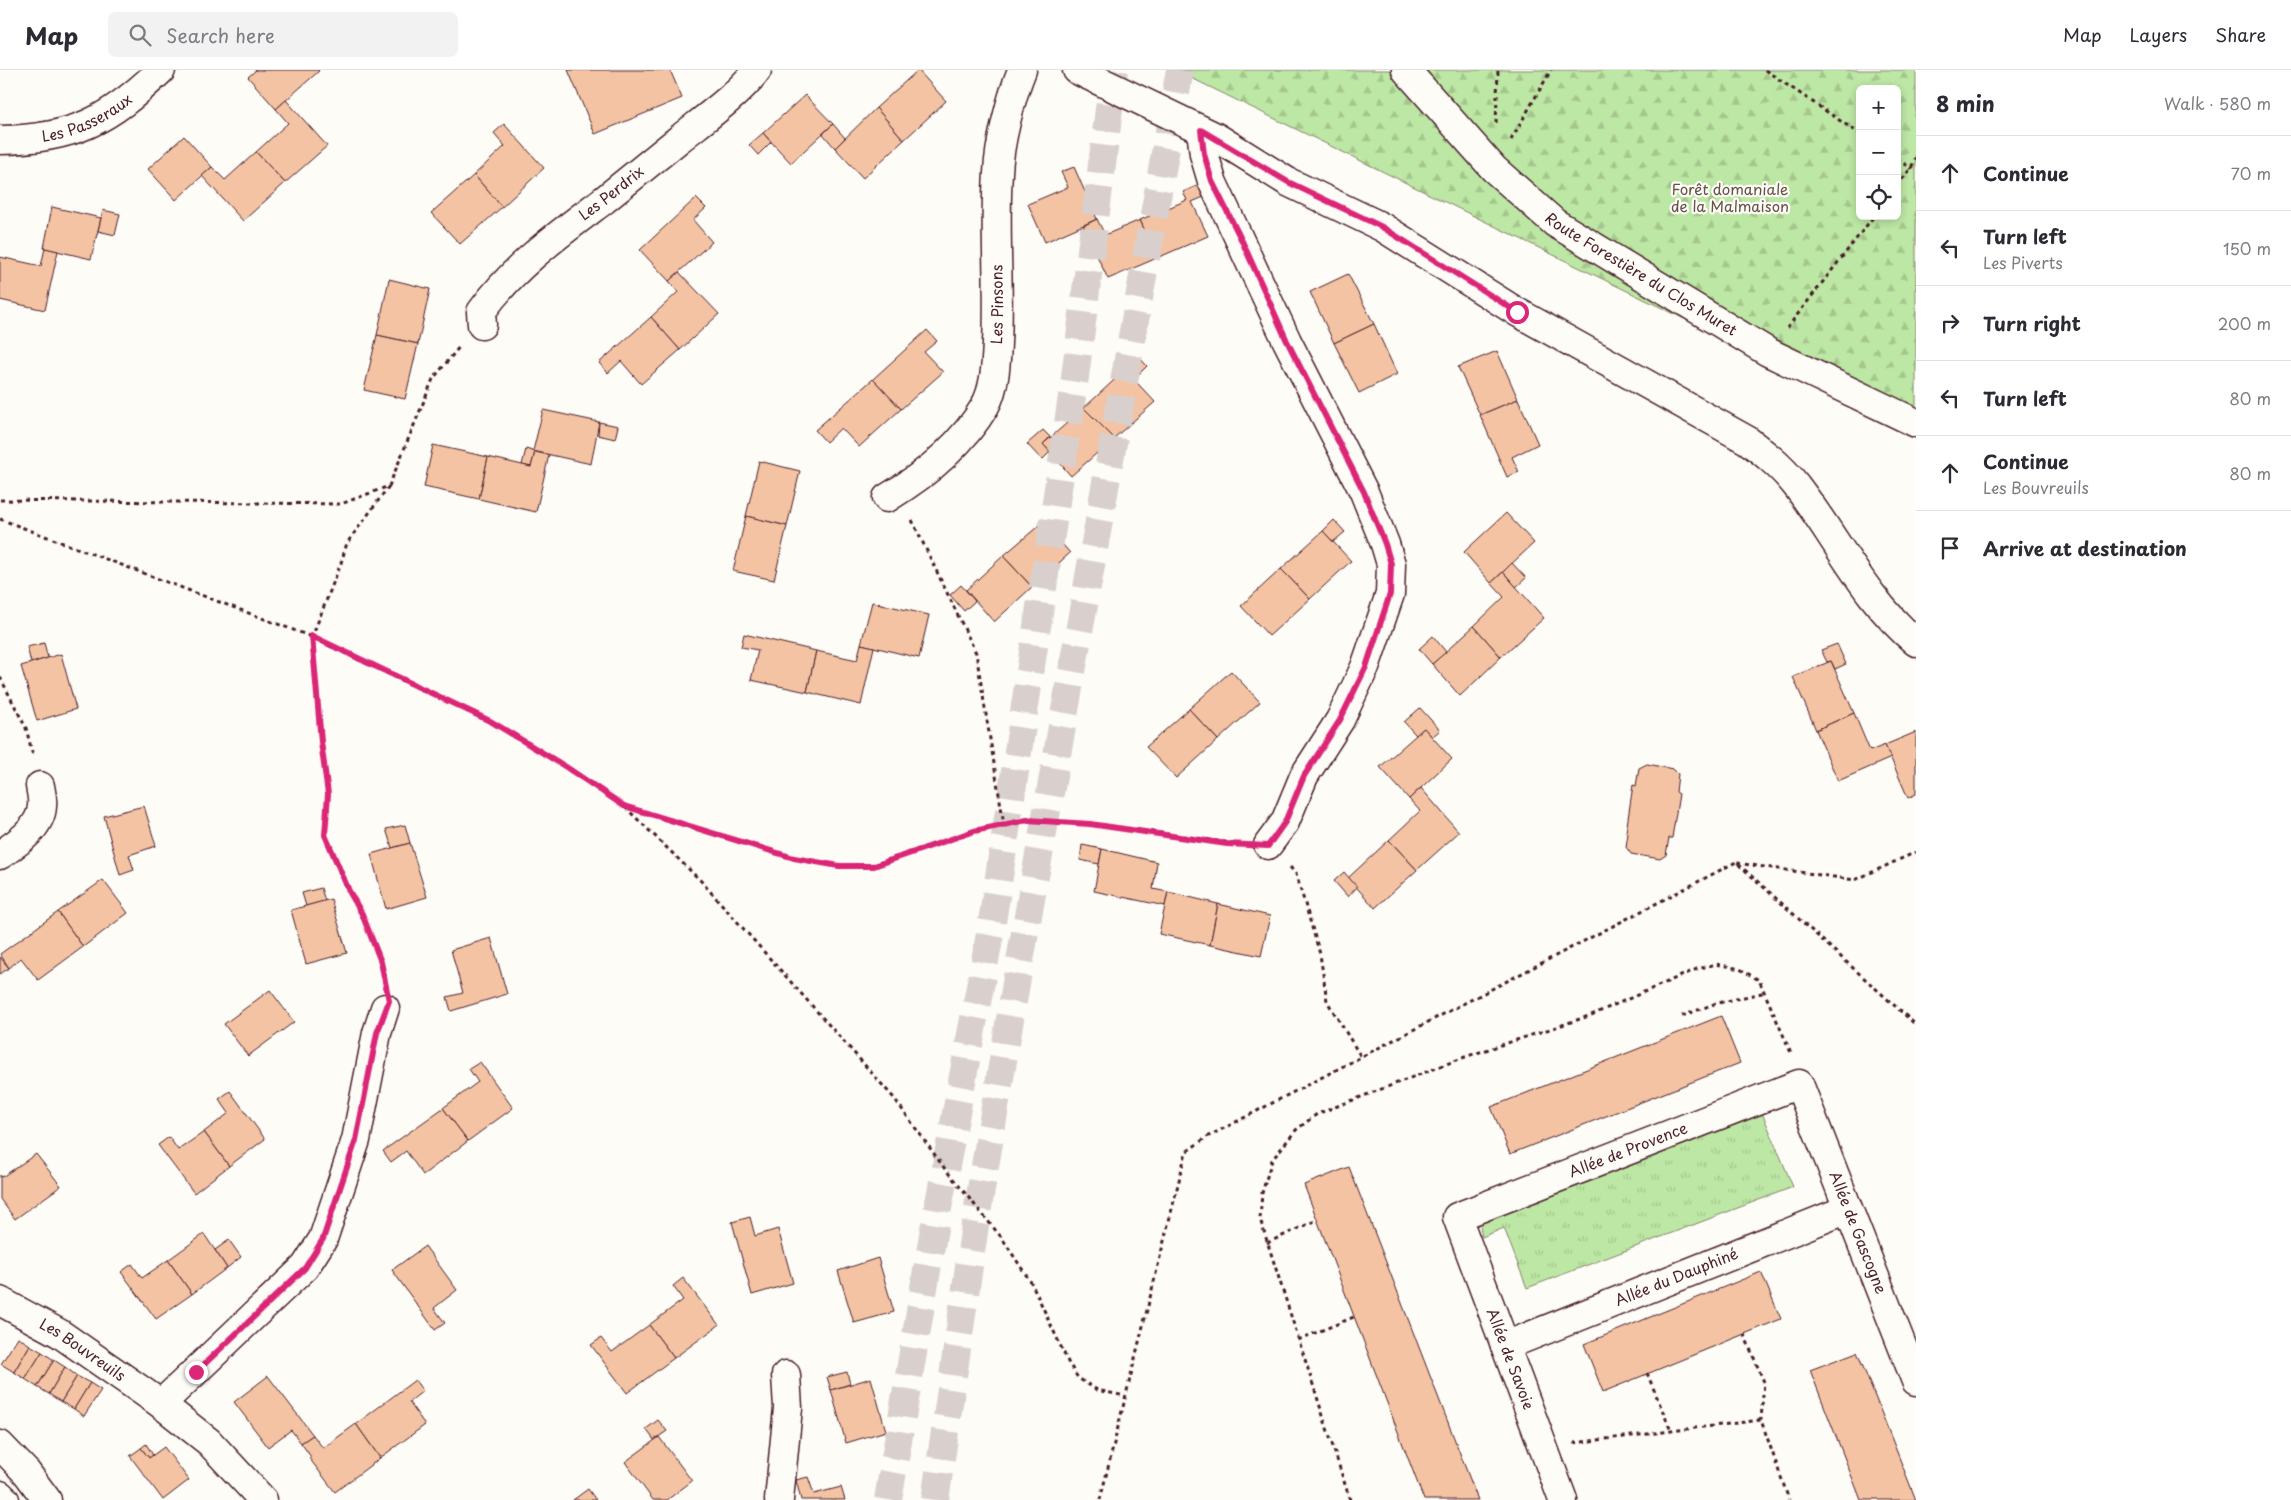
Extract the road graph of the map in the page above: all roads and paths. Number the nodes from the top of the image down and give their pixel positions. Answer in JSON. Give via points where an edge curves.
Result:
{"nodes":[{"id":1,"x":161,"y":70,"type":"edge"},
{"id":2,"x":757,"y":70,"type":"edge"},
{"id":3,"x":1022,"y":70,"type":"edge"},
{"id":4,"x":1077,"y":70,"type":"edge"},
{"id":5,"x":1406,"y":70,"type":"edge"},
{"id":6,"x":1498,"y":70,"type":"edge"},
{"id":7,"x":1550,"y":70,"type":"edge"},
{"id":8,"x":1765,"y":70,"type":"edge"},
{"id":9,"x":1201,"y":130,"type":"junction"},
{"id":10,"x":1856,"y":131,"type":"edge"},
{"id":11,"x":0,"y":140,"type":"edge"},
{"id":12,"x":1916,"y":157,"type":"edge"},
{"id":13,"x":1901,"y":162,"type":"edge"},
{"id":14,"x":1916,"y":165,"type":"edge"},
{"id":15,"x":1911,"y":168,"type":"junction"},
{"id":16,"x":1494,"y":169,"type":"junction"},
{"id":17,"x":1901,"y":181,"type":"edge"},
{"id":18,"x":1871,"y":220,"type":"edge"},
{"id":19,"x":482,"y":325,"type":"joint"},
{"id":20,"x":1768,"y":352,"type":"junction"},
{"id":21,"x":1916,"y":423,"type":"edge"},
{"id":22,"x":389,"y":486,"type":"junction"},
{"id":23,"x":892,"y":494,"type":"joint"},
{"id":24,"x":0,"y":500,"type":"edge"},
{"id":25,"x":0,"y":519,"type":"edge"},
{"id":26,"x":312,"y":636,"type":"junction"},
{"id":27,"x":1916,"y":642,"type":"edge"},
{"id":28,"x":0,"y":677,"type":"edge"},
{"id":29,"x":40,"y":786,"type":"joint"},
{"id":30,"x":624,"y":806,"type":"junction"},
{"id":31,"x":1004,"y":825,"type":"junction"},
{"id":32,"x":1268,"y":846,"type":"junction"},
{"id":33,"x":1916,"y":852,"type":"edge"},
{"id":34,"x":0,"y":855,"type":"edge"},
{"id":35,"x":1736,"y":862,"type":"junction"},
{"id":36,"x":1766,"y":992,"type":"junction"},
{"id":37,"x":385,"y":1008,"type":"joint"},
{"id":38,"x":1682,"y":1016,"type":"dead end"},
{"id":39,"x":1916,"y":1025,"type":"edge"},
{"id":40,"x":1361,"y":1057,"type":"junction"},
{"id":41,"x":1799,"y":1084,"type":"junction"},
{"id":42,"x":1848,"y":1210,"type":"junction"},
{"id":43,"x":1457,"y":1217,"type":"joint"},
{"id":44,"x":1317,"y":1220,"type":"dead end"},
{"id":45,"x":1267,"y":1243,"type":"junction"},
{"id":46,"x":0,"y":1301,"type":"edge"},
{"id":47,"x":1354,"y":1317,"type":"dead end"},
{"id":48,"x":1744,"y":1334,"type":"dead end"},
{"id":49,"x":1298,"y":1340,"type":"junction"},
{"id":50,"x":1505,"y":1346,"type":"junction"},
{"id":51,"x":1647,"y":1373,"type":"dead end"},
{"id":52,"x":786,"y":1375,"type":"dead end"},
{"id":53,"x":1916,"y":1381,"type":"edge"},
{"id":54,"x":1125,"y":1396,"type":"junction"},
{"id":55,"x":161,"y":1404,"type":"junction"},
{"id":56,"x":1761,"y":1420,"type":"junction"},
{"id":57,"x":1671,"y":1431,"type":"junction"},
{"id":58,"x":0,"y":1446,"type":"edge"},
{"id":59,"x":1543,"y":1446,"type":"junction"},
{"id":60,"x":0,"y":1495,"type":"edge"},
{"id":61,"x":5,"y":1500,"type":"edge"},
{"id":62,"x":48,"y":1500,"type":"edge"},
{"id":63,"x":263,"y":1500,"type":"edge"},
{"id":64,"x":779,"y":1500,"type":"edge"},
{"id":65,"x":1100,"y":1500,"type":"edge"},
{"id":66,"x":1350,"y":1500,"type":"edge"},
{"id":67,"x":1563,"y":1500,"type":"edge"},
{"id":68,"x":1789,"y":1500,"type":"edge"}],
"edges":[{"from":1,"to":11,"type":"street","name":"Les Passeraux","via":[[134,96],[104,117],[44,137]]},
{"from":2,"to":19,"type":"street","name":"Les Perdrix","via":[[744,87],[547,243],[500,286],[481,312]]},
{"from":3,"to":23,"type":"street","name":"Les Pinsons","via":[[1005,131],[998,172],[999,306],[993,382],[986,405],[955,444],[924,473]]},
{"from":4,"to":9,"type":"street"},
{"from":5,"to":16,"type":"street","name":"Route Forestière du Clos Muret"},
{"from":6,"to":16,"type":"path"},
{"from":7,"to":16,"type":"path"},
{"from":8,"to":10,"type":"path"},
{"from":9,"to":27,"type":"street","via":[[1288,182],[1382,227],[1517,312],[1747,440],[1778,464],[1794,483],[1838,543],[1854,572],[1884,611]]},
{"from":9,"to":32,"type":"street","via":[[1212,181],[1287,341],[1364,492],[1391,564],[1390,594],[1366,667],[1340,720],[1304,776],[1285,822]]},
{"from":12,"to":15,"type":"path"},
{"from":13,"to":15,"type":"path"},
{"from":14,"to":15,"type":"path"},
{"from":15,"to":17,"type":"path"},
{"from":16,"to":20,"type":"street","name":"Route Forestière du Clos Muret","via":[[1555,223]]},
{"from":18,"to":20,"type":"path"},
{"from":19,"to":22,"type":"path","via":[[433,379]]},
{"from":20,"to":21,"type":"street","name":"Route Forestière du Clos Muret"},
{"from":22,"to":24,"type":"path","via":[[341,504]]},
{"from":22,"to":26,"type":"path","via":[[346,543]]},
{"from":23,"to":31,"type":"path","via":[[976,653]]},
{"from":25,"to":26,"type":"path"},
{"from":26,"to":30,"type":"path","via":[[492,722]]},
{"from":26,"to":37,"type":"path","via":[[328,794],[325,835],[381,962],[389,1001]]},
{"from":28,"to":29,"type":"path","via":[[26,728]]},
{"from":29,"to":34,"type":"street","via":[[42,807],[37,824]]},
{"from":30,"to":31,"type":"path","via":[[794,858],[839,866],[874,866],[974,831]]},
{"from":30,"to":54,"type":"path","via":[[701,881],[894,1098],[1011,1252],[1032,1284],[1078,1378],[1097,1390]]},
{"from":31,"to":32,"type":"path","via":[[1027,820],[1090,824],[1227,844]]},
{"from":32,"to":40,"type":"path","via":[[1296,874],[1320,954],[1326,1001]]},
{"from":33,"to":35,"type":"path","via":[[1855,880]]},
{"from":35,"to":39,"type":"path"},
{"from":35,"to":40,"type":"path"},
{"from":36,"to":38,"type":"path","via":[[1714,1004]]},
{"from":36,"to":41,"type":"path","via":[[1799,1072]]},
{"from":36,"to":45,"type":"path","via":[[1759,980],[1740,969],[1716,964],[1697,969],[1589,1016],[1462,1058],[1317,1114],[1296,1130],[1272,1160],[1262,1193],[1260,1219]]},
{"from":37,"to":55,"type":"street","via":[[356,1140],[323,1239],[298,1274]]},
{"from":40,"to":54,"type":"path","via":[[1207,1137],[1186,1152]]},
{"from":41,"to":42,"type":"street","name":"Allée de Gascogne"},
{"from":41,"to":43,"type":"street","name":"Allée de Provence"},
{"from":42,"to":50,"type":"street","name":"Allée du Dauphiné"},
{"from":42,"to":53,"type":"street","name":"Allée de Gascogne"},
{"from":43,"to":50,"type":"street","name":"Allée de Savoie"},
{"from":44,"to":45,"type":"path"},
{"from":45,"to":49,"type":"path"},
{"from":46,"to":55,"type":"street","name":"Les Bouvreuils","via":[[59,1333]]},
{"from":47,"to":49,"type":"path"},
{"from":48,"to":56,"type":"path","via":[[1764,1382]]},
{"from":49,"to":66,"type":"path"},
{"from":50,"to":59,"type":"street","name":"Allée de Savoie"},
{"from":51,"to":57,"type":"path"},
{"from":52,"to":64,"type":"street","via":[[788,1408]]},
{"from":54,"to":65,"type":"path"},
{"from":55,"to":63,"type":"street","name":"Les Bouvreuils","via":[[209,1442]]},
{"from":56,"to":57,"type":"path"},
{"from":56,"to":68,"type":"path"},
{"from":57,"to":59,"type":"path"},
{"from":58,"to":62,"type":"street"},
{"from":59,"to":67,"type":"street","name":"Allée de Savoie"},
{"from":60,"to":61,"type":"street"}]}
